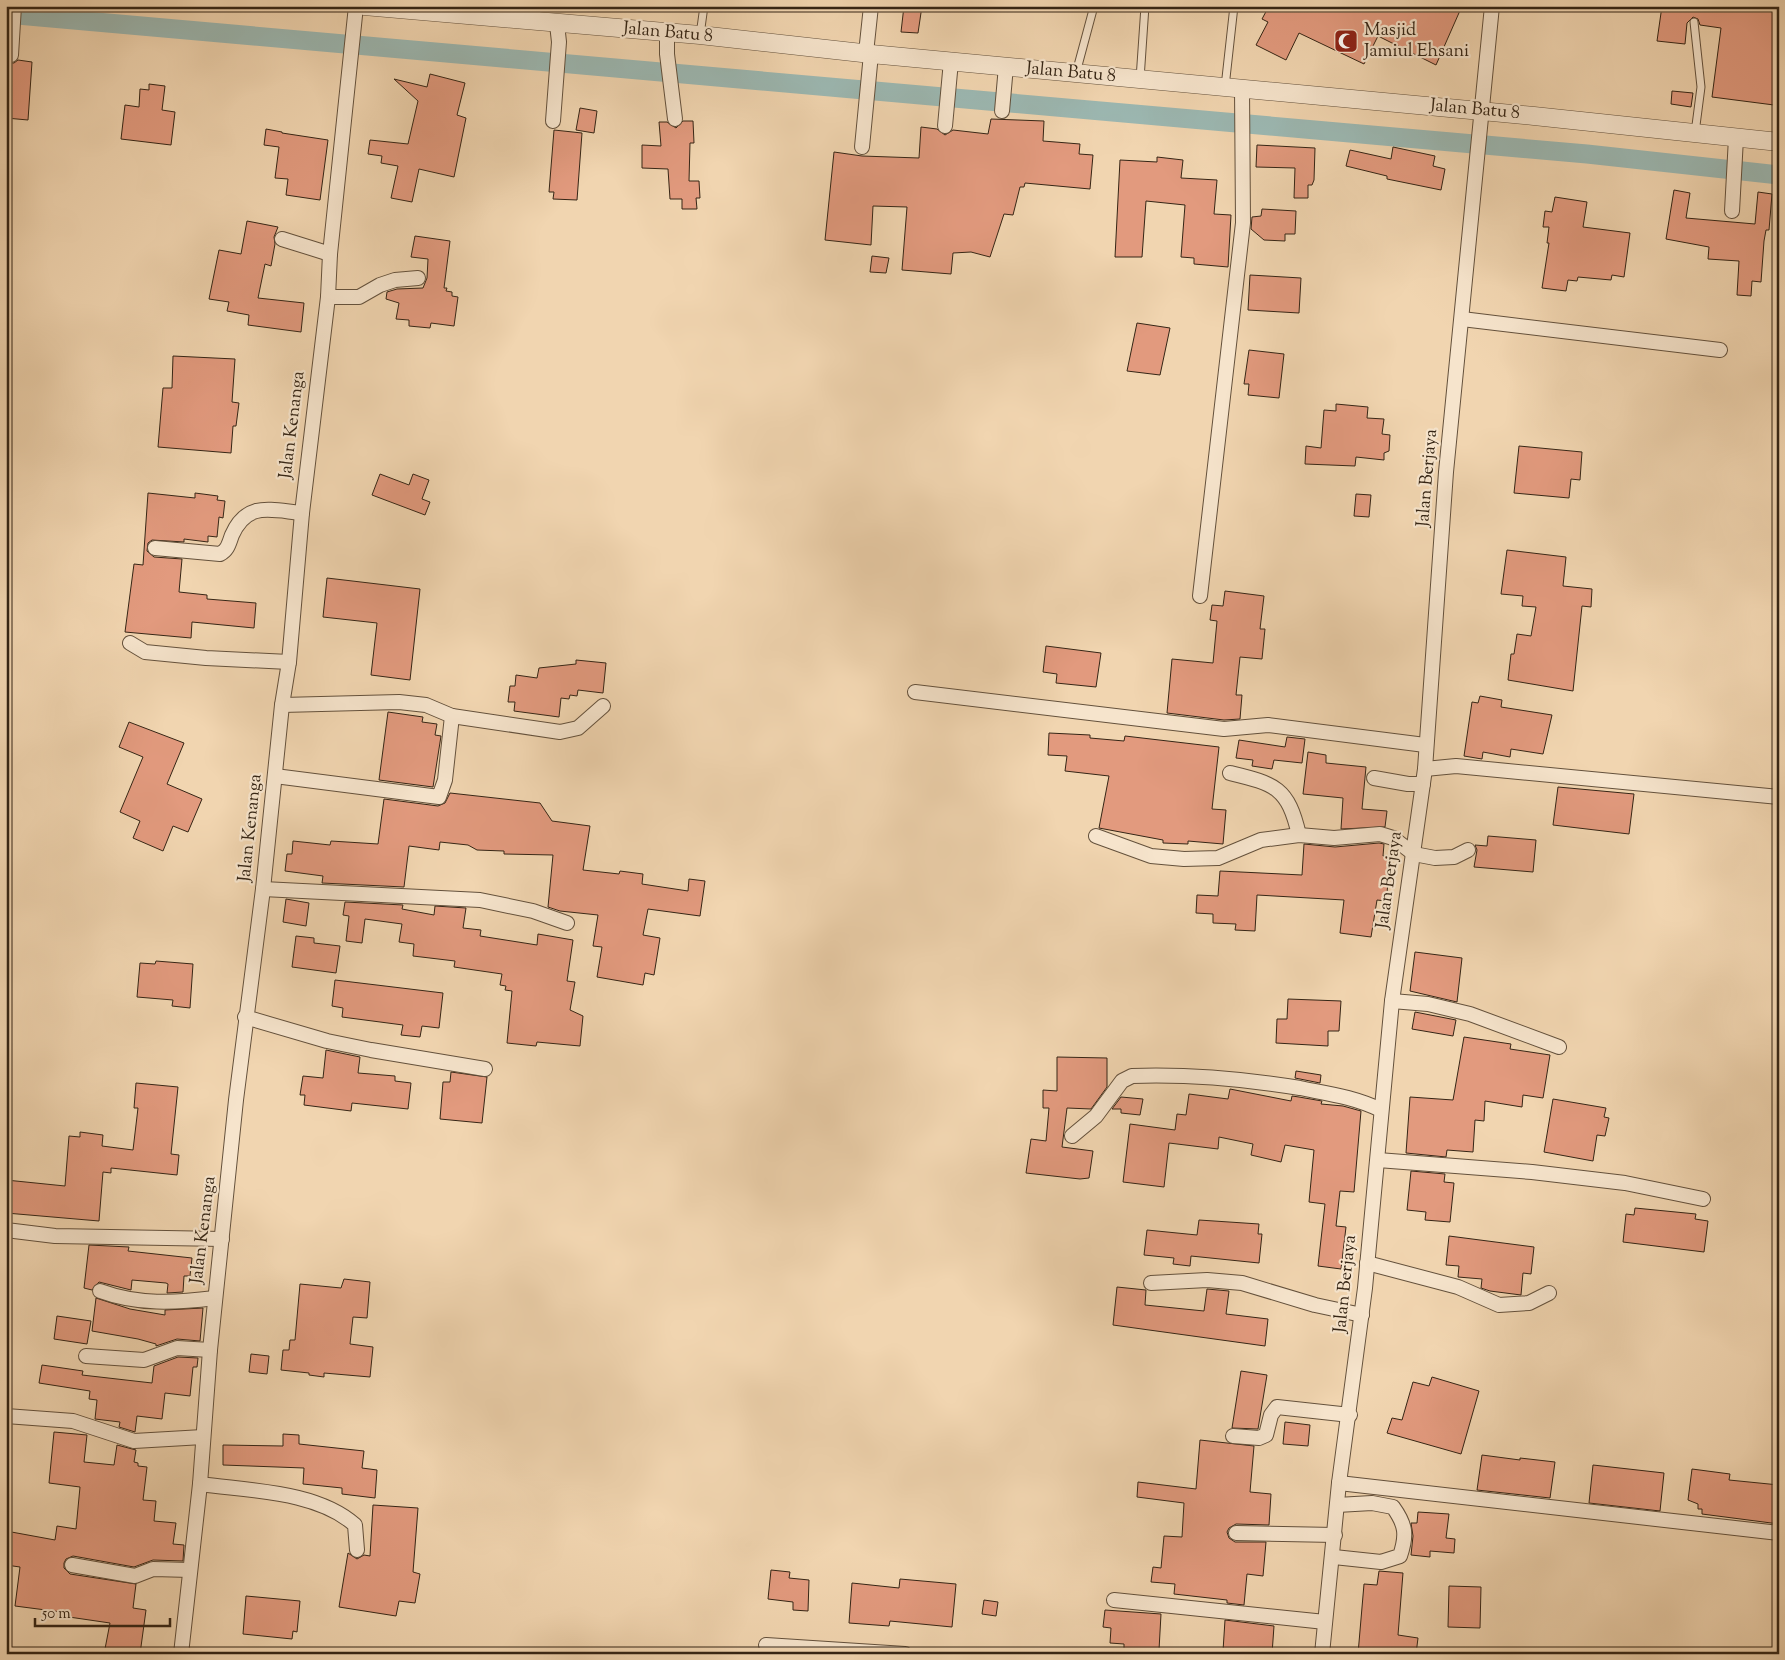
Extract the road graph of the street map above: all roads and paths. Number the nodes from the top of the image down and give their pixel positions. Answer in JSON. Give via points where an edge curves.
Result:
{"nodes":[{"id":1,"x":14,"y":6,"type":"edge"},
{"id":2,"x":356,"y":6,"type":"edge"},
{"id":3,"x":364,"y":6,"type":"edge"},
{"id":4,"x":704,"y":6,"type":"edge"},
{"id":5,"x":871,"y":6,"type":"edge"},
{"id":6,"x":1094,"y":6,"type":"edge"},
{"id":7,"x":1145,"y":6,"type":"edge"},
{"id":8,"x":1234,"y":6,"type":"edge"},
{"id":9,"x":1492,"y":6,"type":"edge"},
{"id":10,"x":533,"y":14,"type":"edge"},
{"id":11,"x":1694,"y":22,"type":"dead end"},
{"id":12,"x":557,"y":24,"type":"junction"},
{"id":13,"x":667,"y":34,"type":"junction"},
{"id":14,"x":700,"y":35,"type":"junction"},
{"id":15,"x":868,"y":53,"type":"junction"},
{"id":16,"x":11,"y":55,"type":"dead end"},
{"id":17,"x":951,"y":61,"type":"junction"},
{"id":18,"x":1006,"y":66,"type":"junction"},
{"id":19,"x":1076,"y":73,"type":"junction"},
{"id":20,"x":1140,"y":79,"type":"junction"},
{"id":21,"x":1233,"y":88,"type":"junction"},
{"id":22,"x":1481,"y":111,"type":"junction"},
{"id":23,"x":1002,"y":112,"type":"dead end"},
{"id":24,"x":675,"y":119,"type":"dead end"},
{"id":25,"x":553,"y":121,"type":"dead end"},
{"id":26,"x":945,"y":126,"type":"dead end"},
{"id":27,"x":1695,"y":134,"type":"junction"},
{"id":28,"x":1736,"y":138,"type":"junction"},
{"id":29,"x":1779,"y":142,"type":"edge"},
{"id":30,"x":862,"y":147,"type":"dead end"},
{"id":31,"x":1732,"y":204,"type":"dead end"},
{"id":32,"x":282,"y":239,"type":"dead end"},
{"id":33,"x":330,"y":254,"type":"junction"},
{"id":34,"x":418,"y":278,"type":"dead end"},
{"id":35,"x":328,"y":297,"type":"junction"},
{"id":36,"x":1462,"y":319,"type":"junction"},
{"id":37,"x":1720,"y":350,"type":"dead end"},
{"id":38,"x":302,"y":513,"type":"junction"},
{"id":39,"x":155,"y":548,"type":"dead end"},
{"id":40,"x":1200,"y":596,"type":"dead end"},
{"id":41,"x":130,"y":643,"type":"dead end"},
{"id":42,"x":289,"y":662,"type":"junction"},
{"id":43,"x":915,"y":692,"type":"dead end"},
{"id":44,"x":282,"y":705,"type":"junction"},
{"id":45,"x":603,"y":706,"type":"dead end"},
{"id":46,"x":452,"y":716,"type":"junction"},
{"id":47,"x":1426,"y":745,"type":"junction"},
{"id":48,"x":1425,"y":769,"type":"junction"},
{"id":49,"x":1230,"y":774,"type":"dead end"},
{"id":50,"x":275,"y":776,"type":"junction"},
{"id":51,"x":1374,"y":778,"type":"dead end"},
{"id":52,"x":1422,"y":784,"type":"junction"},
{"id":53,"x":1779,"y":797,"type":"edge"},
{"id":54,"x":1299,"y":835,"type":"junction"},
{"id":55,"x":1096,"y":836,"type":"dead end"},
{"id":56,"x":1468,"y":850,"type":"dead end"},
{"id":57,"x":1414,"y":854,"type":"junction"},
{"id":58,"x":263,"y":889,"type":"junction"},
{"id":59,"x":567,"y":923,"type":"dead end"},
{"id":60,"x":1392,"y":1001,"type":"junction"},
{"id":61,"x":245,"y":1017,"type":"junction"},
{"id":62,"x":1559,"y":1047,"type":"dead end"},
{"id":63,"x":485,"y":1069,"type":"dead end"},
{"id":64,"x":1381,"y":1110,"type":"junction"},
{"id":65,"x":1072,"y":1136,"type":"dead end"},
{"id":66,"x":1378,"y":1160,"type":"junction"},
{"id":67,"x":1703,"y":1199,"type":"dead end"},
{"id":68,"x":6,"y":1230,"type":"edge"},
{"id":69,"x":222,"y":1239,"type":"junction"},
{"id":70,"x":1367,"y":1263,"type":"junction"},
{"id":71,"x":1151,"y":1283,"type":"dead end"},
{"id":72,"x":100,"y":1291,"type":"dead end"},
{"id":73,"x":1549,"y":1293,"type":"dead end"},
{"id":74,"x":215,"y":1298,"type":"junction"},
{"id":75,"x":1362,"y":1315,"type":"junction"},
{"id":76,"x":210,"y":1350,"type":"junction"},
{"id":77,"x":86,"y":1356,"type":"dead end"},
{"id":78,"x":1350,"y":1415,"type":"junction"},
{"id":79,"x":6,"y":1416,"type":"edge"},
{"id":80,"x":1232,"y":1436,"type":"dead end"},
{"id":81,"x":203,"y":1437,"type":"junction"},
{"id":82,"x":200,"y":1484,"type":"junction"},
{"id":83,"x":1339,"y":1484,"type":"junction"},
{"id":84,"x":1338,"y":1504,"type":"junction"},
{"id":85,"x":1236,"y":1533,"type":"dead end"},
{"id":86,"x":1779,"y":1533,"type":"edge"},
{"id":87,"x":1335,"y":1535,"type":"junction"},
{"id":88,"x":357,"y":1550,"type":"dead end"},
{"id":89,"x":1334,"y":1557,"type":"junction"},
{"id":90,"x":72,"y":1565,"type":"dead end"},
{"id":91,"x":190,"y":1570,"type":"junction"},
{"id":92,"x":1114,"y":1600,"type":"dead end"},
{"id":93,"x":1324,"y":1622,"type":"junction"},
{"id":94,"x":766,"y":1646,"type":"dead end"},
{"id":95,"x":181,"y":1654,"type":"edge"},
{"id":96,"x":905,"y":1654,"type":"edge"},
{"id":97,"x":1322,"y":1654,"type":"edge"}],
"edges":[{"from":1,"to":16,"type":"street"},
{"from":2,"to":33,"type":"street","name":"Jalan Kenanga"},
{"from":3,"to":10,"type":"street","name":"Jalan Batu 8"},
{"from":4,"to":14,"type":"lane"},
{"from":5,"to":15,"type":"street"},
{"from":6,"to":19,"type":"lane"},
{"from":7,"to":20,"type":"lane"},
{"from":8,"to":21,"type":"lane"},
{"from":9,"to":22,"type":"street","name":"Jalan Berjaya"},
{"from":10,"to":12,"type":"street","name":"Jalan Batu 8"},
{"from":11,"to":27,"type":"lane","via":[[1701,87]]},
{"from":12,"to":13,"type":"street","name":"Jalan Batu 8"},
{"from":12,"to":25,"type":"street","via":[[559,42]]},
{"from":13,"to":14,"type":"street","name":"Jalan Batu 8"},
{"from":13,"to":24,"type":"street"},
{"from":14,"to":15,"type":"street","name":"Jalan Batu 8"},
{"from":15,"to":17,"type":"street","name":"Jalan Batu 8"},
{"from":15,"to":30,"type":"street"},
{"from":17,"to":18,"type":"street","name":"Jalan Batu 8"},
{"from":17,"to":26,"type":"street"},
{"from":18,"to":19,"type":"street","name":"Jalan Batu 8"},
{"from":18,"to":23,"type":"street"},
{"from":19,"to":20,"type":"street","name":"Jalan Batu 8"},
{"from":20,"to":21,"type":"street","name":"Jalan Batu 8"},
{"from":21,"to":22,"type":"street","name":"Jalan Batu 8"},
{"from":21,"to":40,"type":"street","via":[[1241,112],[1243,223]]},
{"from":22,"to":27,"type":"street","name":"Jalan Batu 8"},
{"from":22,"to":36,"type":"street","name":"Jalan Berjaya"},
{"from":27,"to":28,"type":"street","name":"Jalan Batu 8"},
{"from":28,"to":29,"type":"street","name":"Jalan Batu 8"},
{"from":28,"to":31,"type":"street"},
{"from":32,"to":33,"type":"street"},
{"from":33,"to":35,"type":"street","name":"Jalan Kenanga"},
{"from":34,"to":35,"type":"street","via":[[395,280],[359,297]]},
{"from":35,"to":38,"type":"street","name":"Jalan Kenanga"},
{"from":36,"to":37,"type":"street"},
{"from":36,"to":47,"type":"street","name":"Jalan Berjaya","via":[[1446,472]]},
{"from":38,"to":39,"type":"street","via":[[249,512],[240,519],[226,551],[220,554]]},
{"from":38,"to":42,"type":"street","name":"Jalan Kenanga"},
{"from":41,"to":42,"type":"street","via":[[145,652]]},
{"from":42,"to":44,"type":"street","name":"Jalan Kenanga"},
{"from":43,"to":47,"type":"street","via":[[1224,729],[1268,725]]},
{"from":44,"to":46,"type":"street","via":[[399,702],[426,704]]},
{"from":44,"to":50,"type":"street","name":"Jalan Kenanga"},
{"from":45,"to":46,"type":"street","via":[[578,728],[560,732]]},
{"from":46,"to":50,"type":"street","via":[[445,780],[439,797]]},
{"from":47,"to":48,"type":"street","name":"Jalan Berjaya"},
{"from":48,"to":52,"type":"street","name":"Jalan Berjaya"},
{"from":48,"to":53,"type":"street","via":[[1456,766]]},
{"from":49,"to":54,"type":"street","via":[[1273,785],[1294,813]]},
{"from":50,"to":58,"type":"street","name":"Jalan Kenanga"},
{"from":51,"to":52,"type":"street"},
{"from":52,"to":57,"type":"street","name":"Jalan Berjaya"},
{"from":54,"to":55,"type":"street","via":[[1261,840],[1218,858],[1184,859],[1151,856]]},
{"from":54,"to":57,"type":"street","via":[[1334,838],[1380,834],[1393,838]]},
{"from":56,"to":57,"type":"street","via":[[1454,857]]},
{"from":57,"to":60,"type":"street","name":"Jalan Berjaya"},
{"from":58,"to":59,"type":"street","via":[[480,900],[533,911]]},
{"from":58,"to":61,"type":"street","name":"Jalan Kenanga"},
{"from":60,"to":62,"type":"street","via":[[1428,1004],[1470,1014]]},
{"from":60,"to":64,"type":"street","name":"Jalan Berjaya"},
{"from":61,"to":63,"type":"street","via":[[363,1048]]},
{"from":61,"to":69,"type":"street","name":"Jalan Kenanga"},
{"from":64,"to":65,"type":"street","via":[[1359,1099],[1255,1081],[1199,1076],[1132,1076],[1122,1081],[1096,1116]]},
{"from":64,"to":66,"type":"street","name":"Jalan Berjaya"},
{"from":66,"to":67,"type":"street","via":[[1569,1176]]},
{"from":66,"to":70,"type":"street","name":"Jalan Berjaya"},
{"from":68,"to":69,"type":"street","via":[[55,1236]]},
{"from":69,"to":74,"type":"street","name":"Jalan Kenanga"},
{"from":70,"to":73,"type":"street","via":[[1458,1287],[1500,1305],[1529,1303]]},
{"from":70,"to":75,"type":"street","name":"Jalan Berjaya"},
{"from":71,"to":75,"type":"street","via":[[1207,1280],[1242,1283]]},
{"from":72,"to":74,"type":"street","via":[[158,1303]]},
{"from":74,"to":76,"type":"street","name":"Jalan Kenanga"},
{"from":75,"to":78,"type":"street","name":"Jalan Berjaya"},
{"from":76,"to":77,"type":"street","via":[[177,1348],[144,1360]]},
{"from":76,"to":81,"type":"street","name":"Jalan Kenanga"},
{"from":78,"to":80,"type":"street","via":[[1277,1407],[1271,1415],[1266,1435],[1259,1438]]},
{"from":78,"to":83,"type":"street","name":"Jalan Berjaya"},
{"from":79,"to":81,"type":"street","via":[[73,1421],[134,1441]]},
{"from":81,"to":82,"type":"street","name":"Jalan Kenanga"},
{"from":82,"to":88,"type":"street","via":[[319,1504],[342,1514],[355,1526]]},
{"from":82,"to":91,"type":"street","name":"Jalan Kenanga"},
{"from":83,"to":84,"type":"street","name":"Jalan Berjaya"},
{"from":83,"to":86,"type":"street"},
{"from":84,"to":87,"type":"street","name":"Jalan Berjaya"},
{"from":84,"to":89,"type":"street","via":[[1372,1503],[1393,1507],[1403,1521],[1404,1538],[1400,1556],[1381,1562]]},
{"from":85,"to":87,"type":"street"},
{"from":87,"to":89,"type":"street","name":"Jalan Berjaya"},
{"from":89,"to":93,"type":"street","name":"Jalan Berjaya"},
{"from":90,"to":91,"type":"street","via":[[135,1576],[153,1569]]},
{"from":91,"to":95,"type":"street","name":"Jalan Kenanga"},
{"from":92,"to":93,"type":"street"},
{"from":93,"to":97,"type":"street","name":"Jalan Berjaya"},
{"from":94,"to":96,"type":"street"}]}
